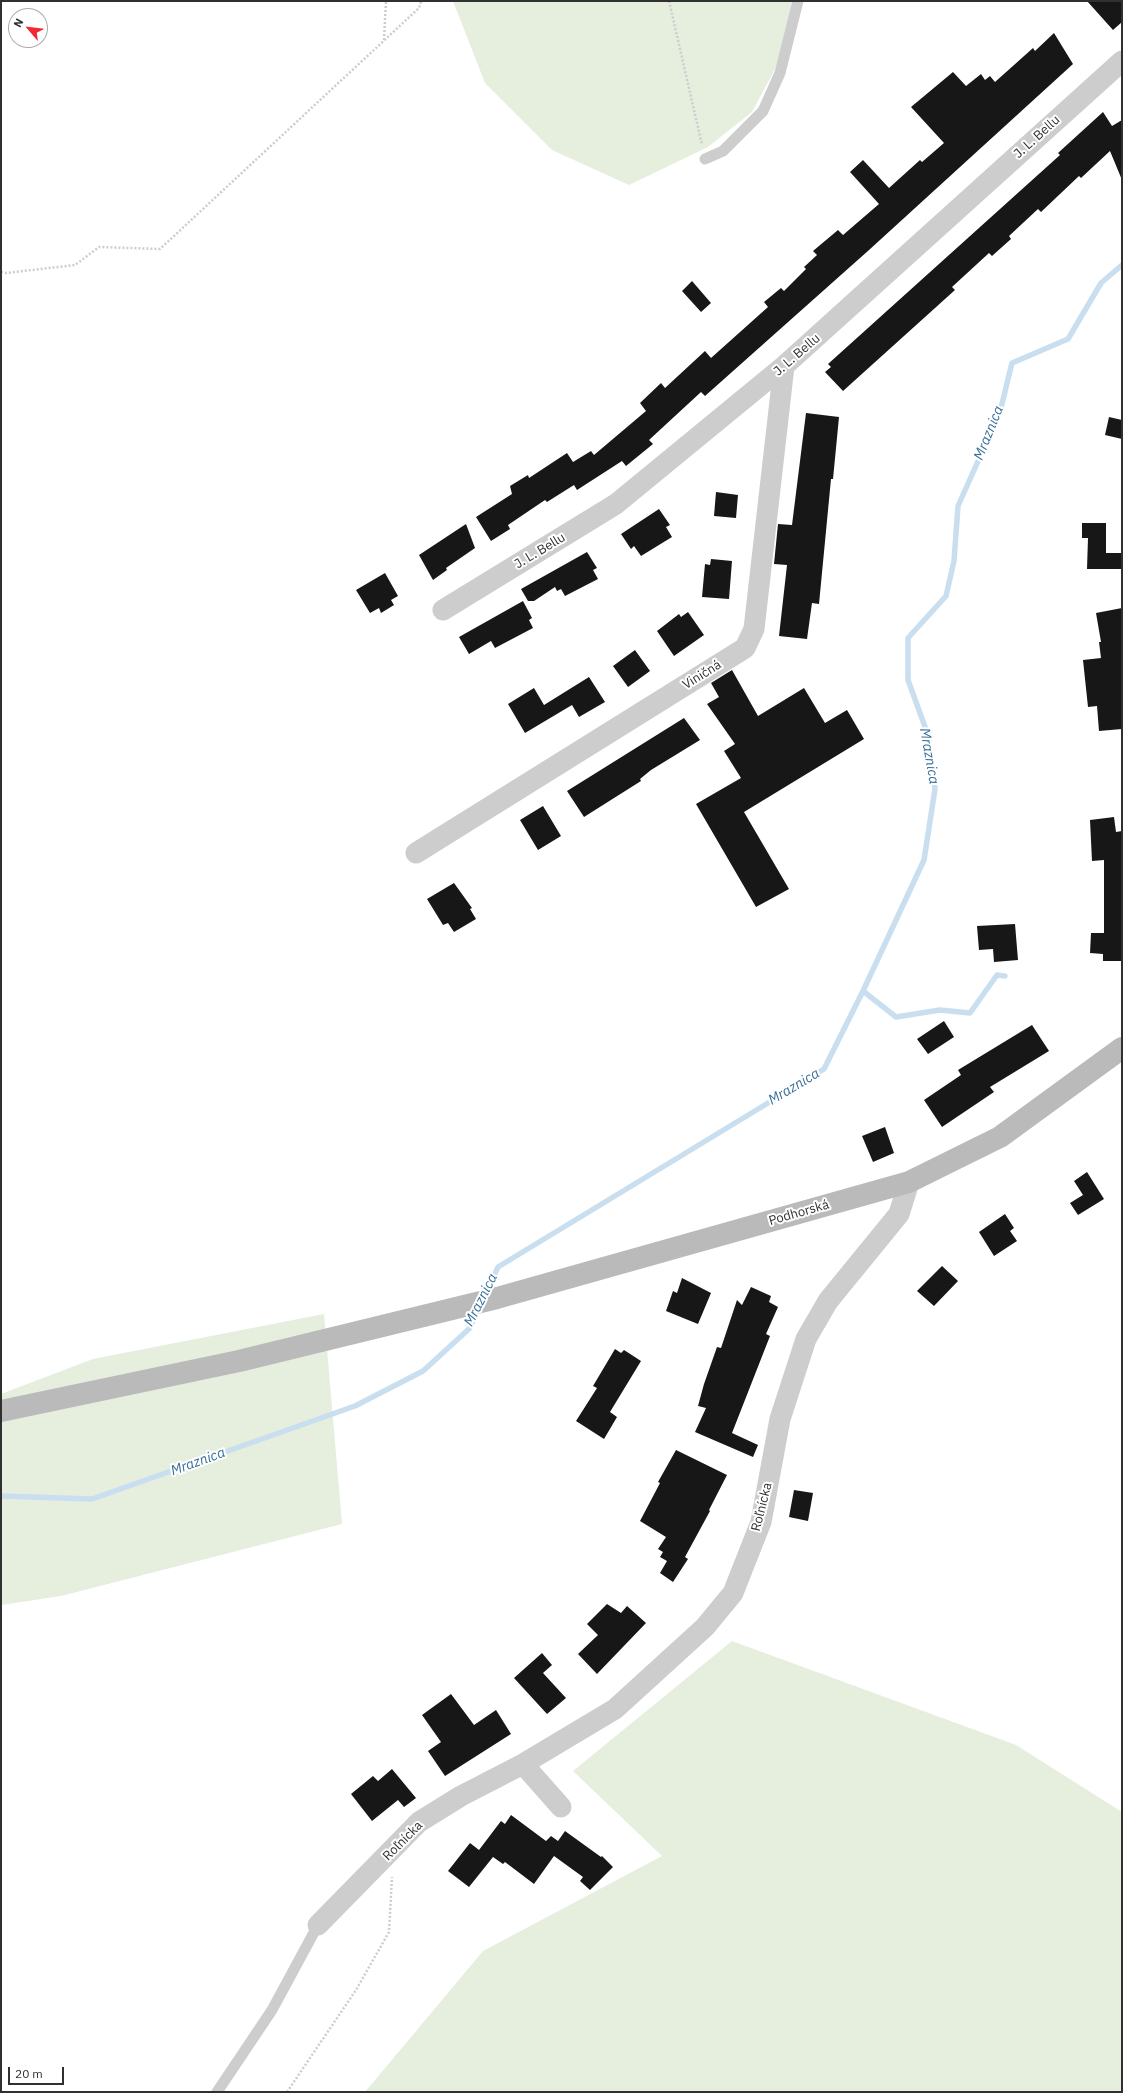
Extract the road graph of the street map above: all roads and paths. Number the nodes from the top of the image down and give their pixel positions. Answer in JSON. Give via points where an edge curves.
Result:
{"nodes":[{"id":1,"x":386,"y":1,"type":"edge"},
{"id":2,"x":421,"y":1,"type":"edge"},
{"id":3,"x":669,"y":1,"type":"edge"},
{"id":4,"x":798,"y":1,"type":"edge"},
{"id":5,"x":384,"y":40,"type":"junction"},
{"id":6,"x":1122,"y":61,"type":"edge"},
{"id":7,"x":705,"y":159,"type":"joint"},
{"id":8,"x":1,"y":272,"type":"edge"},
{"id":9,"x":784,"y":366,"type":"junction"},
{"id":10,"x":443,"y":610,"type":"dead end"},
{"id":11,"x":416,"y":853,"type":"dead end"},
{"id":12,"x":1122,"y":1048,"type":"edge"},
{"id":13,"x":909,"y":1182,"type":"junction"},
{"id":14,"x":1,"y":1411,"type":"edge"},
{"id":15,"x":524,"y":1764,"type":"junction"},
{"id":16,"x":561,"y":1807,"type":"dead end"},
{"id":17,"x":394,"y":1849,"type":"junction"},
{"id":18,"x":318,"y":1925,"type":"joint"},
{"id":19,"x":217,"y":2092,"type":"edge"},
{"id":20,"x":287,"y":2092,"type":"edge"}],
"edges":[{"from":1,"to":5,"type":"path"},
{"from":2,"to":5,"type":"path","via":[[420,8]]},
{"from":3,"to":7,"type":"path"},
{"from":4,"to":7,"type":"lane","via":[[780,73],[763,112],[723,151]]},
{"from":5,"to":8,"type":"path","via":[[160,249],[99,247],[75,265]]},
{"from":6,"to":9,"type":"street","name":"J. L. Bellu"},
{"from":9,"to":10,"type":"street","name":"J. L. Bellu","via":[[616,504]]},
{"from":9,"to":11,"type":"street","name":"Viničná","via":[[754,629],[745,648]]},
{"from":12,"to":13,"type":"street","name":"Podhorská","via":[[1000,1137]]},
{"from":13,"to":14,"type":"street","name":"Podhorská","via":[[470,1305],[239,1361]]},
{"from":13,"to":15,"type":"street","name":"Roľnícka","via":[[899,1214],[828,1301],[806,1339],[780,1419],[761,1522],[733,1593],[705,1627],[615,1709]]},
{"from":15,"to":16,"type":"street"},
{"from":15,"to":17,"type":"street","name":"Roľnícka","via":[[461,1796],[420,1822]]},
{"from":17,"to":18,"type":"street","name":"Roľnícka"},
{"from":17,"to":20,"type":"path","via":[[389,1932],[356,1990]]},
{"from":18,"to":19,"type":"lane","via":[[272,2010]]}]}
